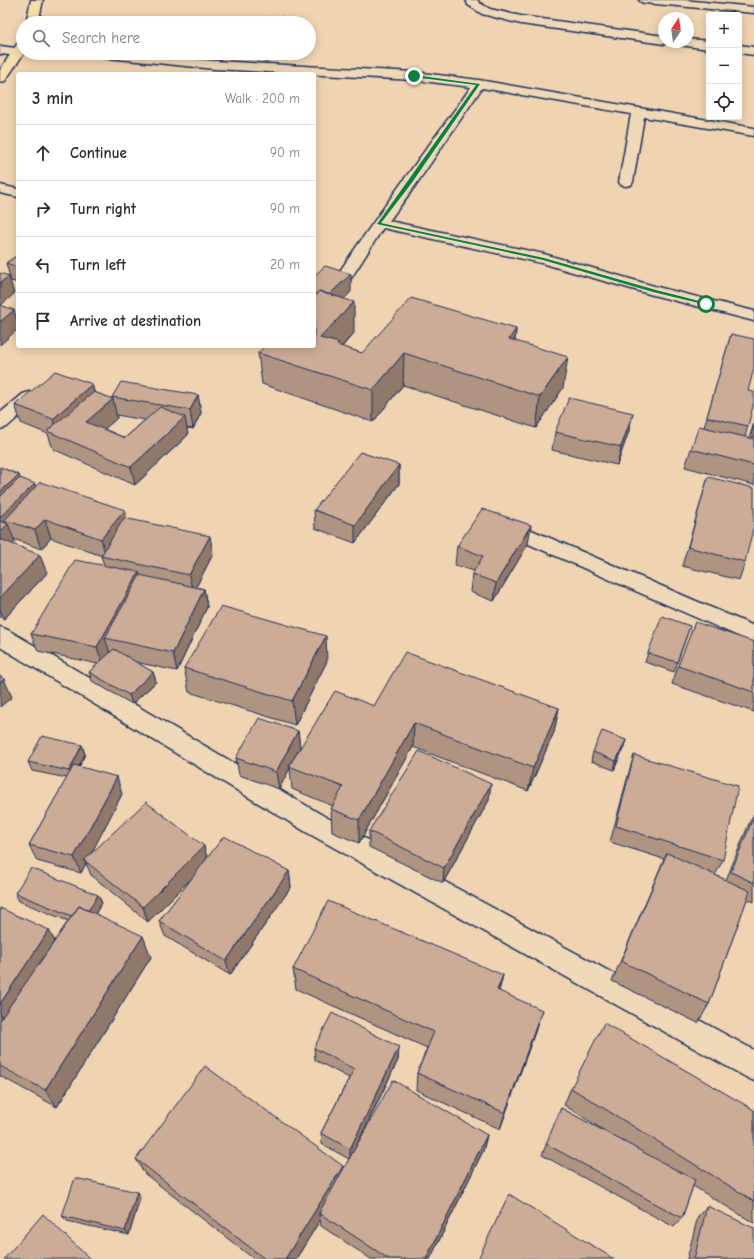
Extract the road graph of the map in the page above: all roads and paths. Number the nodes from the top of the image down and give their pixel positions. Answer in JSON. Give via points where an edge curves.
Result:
{"nodes":[{"id":1,"x":37,"y":0,"type":"edge"},
{"id":2,"x":472,"y":0,"type":"edge"},
{"id":3,"x":645,"y":0,"type":"edge"},
{"id":4,"x":754,"y":10,"type":"edge"},
{"id":5,"x":34,"y":16,"type":"edge"},
{"id":6,"x":658,"y":39,"type":"edge"},
{"id":7,"x":694,"y":43,"type":"edge"},
{"id":8,"x":706,"y":45,"type":"edge"},
{"id":9,"x":16,"y":48,"type":"edge"},
{"id":10,"x":742,"y":49,"type":"edge"},
{"id":11,"x":0,"y":50,"type":"edge"},
{"id":12,"x":754,"y":51,"type":"edge"},
{"id":13,"x":16,"y":55,"type":"edge"},
{"id":14,"x":187,"y":60,"type":"edge"},
{"id":15,"x":0,"y":78,"type":"edge"},
{"id":16,"x":479,"y":84,"type":"junction"},
{"id":17,"x":638,"y":112,"type":"junction"},
{"id":18,"x":754,"y":132,"type":"edge"},
{"id":19,"x":626,"y":182,"type":"dead end"},
{"id":20,"x":0,"y":189,"type":"edge"},
{"id":21,"x":16,"y":193,"type":"edge"},
{"id":22,"x":378,"y":223,"type":"junction"},
{"id":23,"x":344,"y":277,"type":"edge"},
{"id":24,"x":754,"y":316,"type":"edge"},
{"id":25,"x":29,"y":398,"type":"edge"},
{"id":26,"x":0,"y":423,"type":"edge"},
{"id":27,"x":506,"y":526,"type":"edge"},
{"id":28,"x":0,"y":636,"type":"edge"},
{"id":29,"x":754,"y":636,"type":"edge"},
{"id":30,"x":754,"y":1066,"type":"edge"}],
"edges":[{"from":1,"to":5,"type":"main road"},
{"from":2,"to":6,"type":"street","via":[[486,12],[521,20]]},
{"from":3,"to":4,"type":"street"},
{"from":7,"to":8,"type":"street"},
{"from":9,"to":11,"type":"street"},
{"from":10,"to":12,"type":"street"},
{"from":13,"to":15,"type":"main road"},
{"from":14,"to":16,"type":"street","via":[[215,65],[414,76]]},
{"from":16,"to":17,"type":"street"},
{"from":16,"to":22,"type":"street","via":[[410,183]]},
{"from":17,"to":18,"type":"street"},
{"from":17,"to":19,"type":"street"},
{"from":20,"to":21,"type":"street"},
{"from":22,"to":23,"type":"street"},
{"from":22,"to":24,"type":"street","via":[[544,259]]},
{"from":25,"to":26,"type":"street"},
{"from":27,"to":29,"type":"street"},
{"from":28,"to":30,"type":"street","via":[[314,824]]}]}
